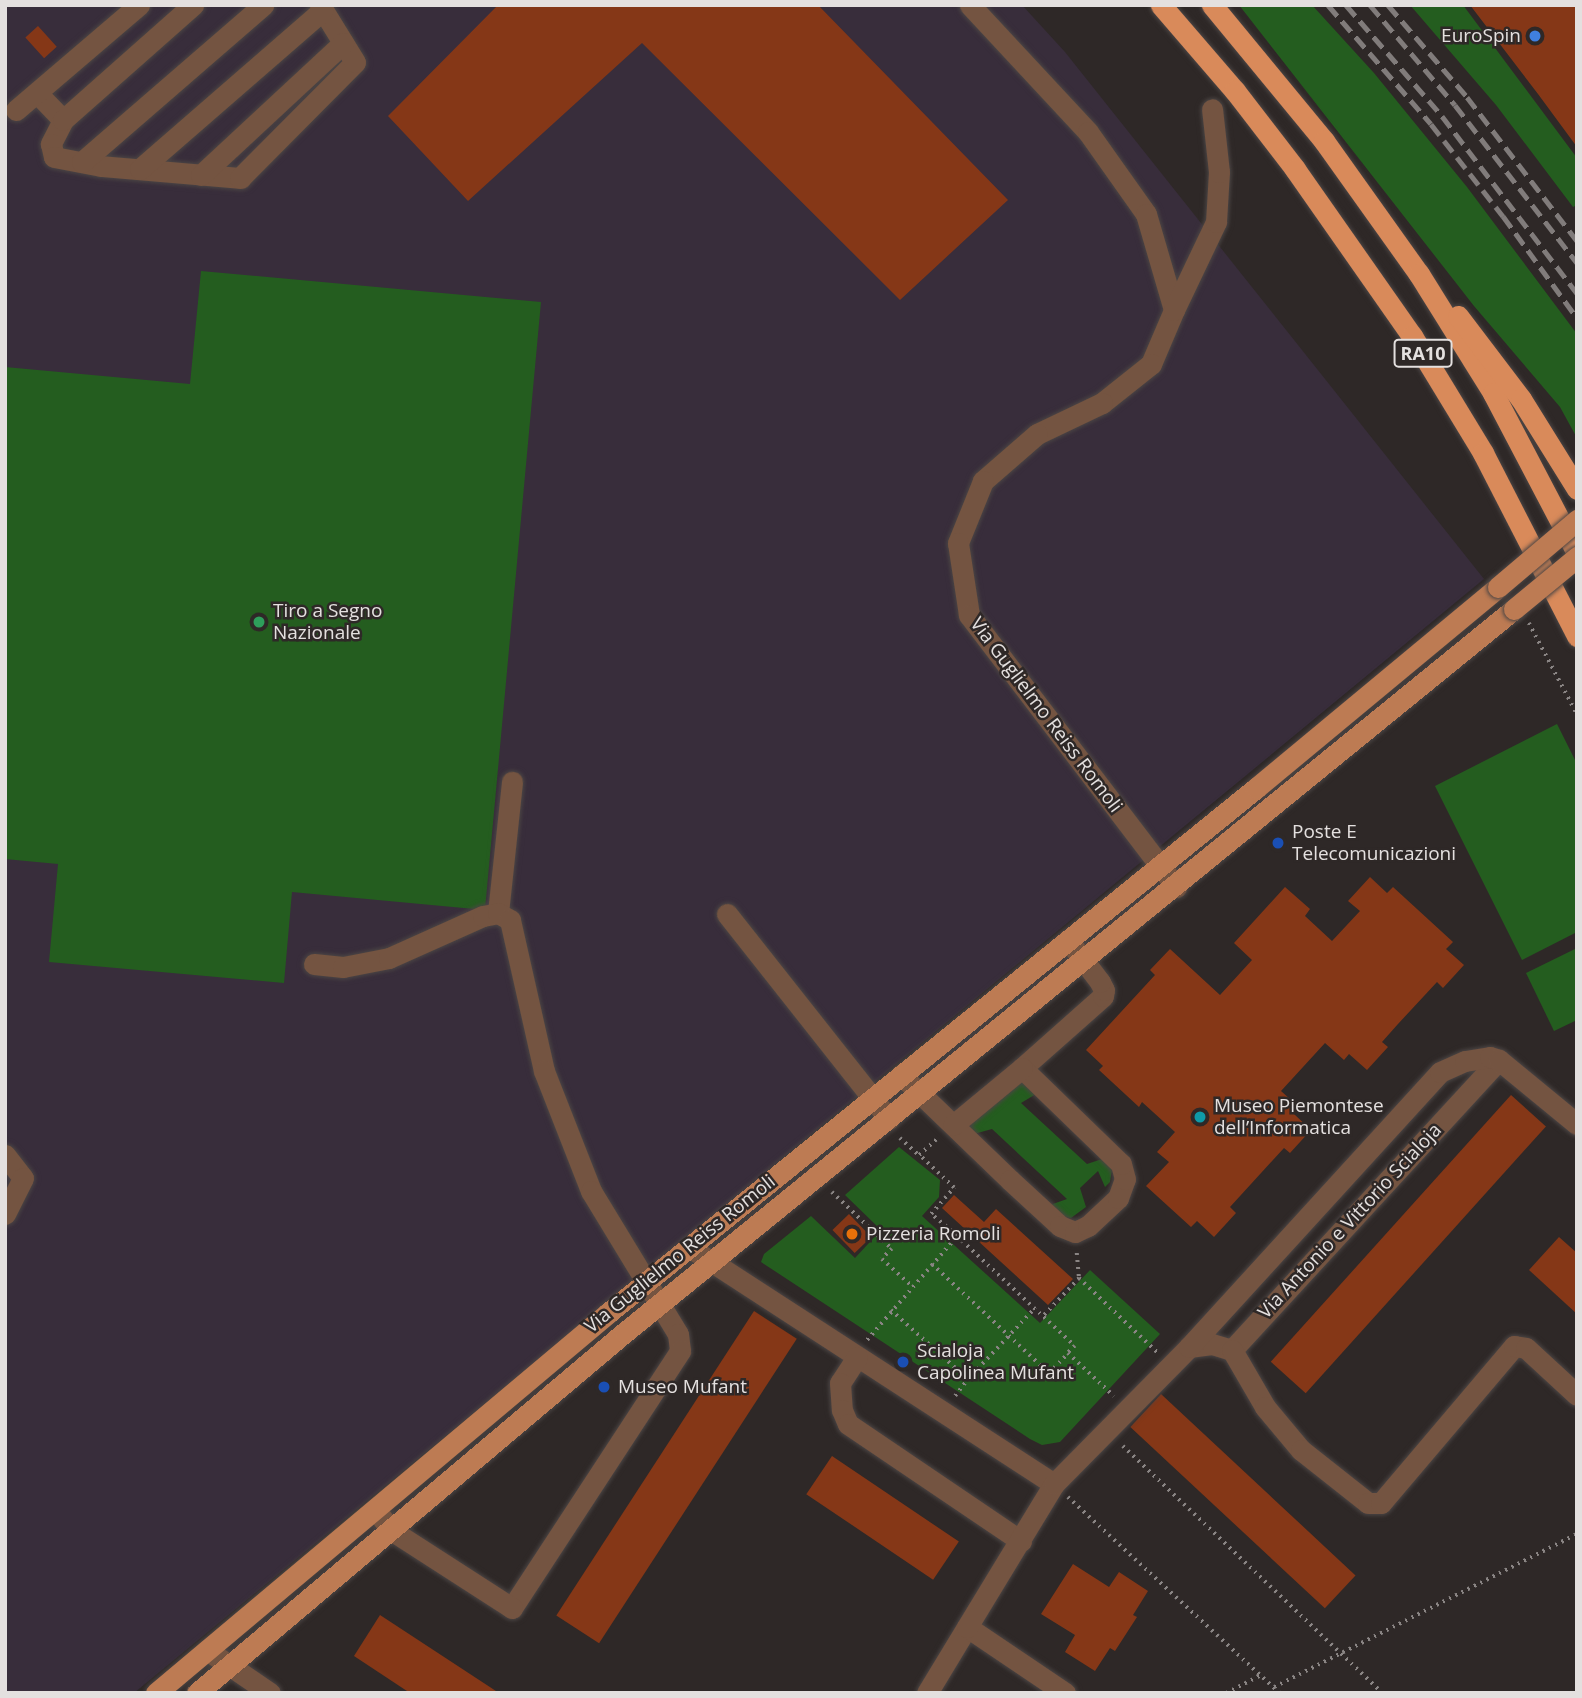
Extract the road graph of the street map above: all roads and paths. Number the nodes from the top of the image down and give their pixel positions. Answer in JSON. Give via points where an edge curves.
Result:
{"nodes":[{"id":1,"x":139,"y":5,"type":"edge"},
{"id":2,"x":193,"y":5,"type":"edge"},
{"id":3,"x":263,"y":5,"type":"edge"},
{"id":4,"x":970,"y":5,"type":"edge"},
{"id":5,"x":1161,"y":5,"type":"edge"},
{"id":6,"x":1212,"y":5,"type":"edge"},
{"id":7,"x":321,"y":8,"type":"edge"},
{"id":8,"x":37,"y":93,"type":"junction"},
{"id":9,"x":1212,"y":109,"type":"dead end"},
{"id":10,"x":16,"y":110,"type":"dead end"},
{"id":11,"x":64,"y":120,"type":"junction"},
{"id":12,"x":82,"y":162,"type":"junction"},
{"id":13,"x":140,"y":169,"type":"junction"},
{"id":14,"x":1419,"y":274,"type":"junction"},
{"id":15,"x":1174,"y":310,"type":"junction"},
{"id":16,"x":1577,"y":489,"type":"edge"},
{"id":17,"x":1577,"y":520,"type":"edge"},
{"id":18,"x":1577,"y":555,"type":"edge"},
{"id":19,"x":1517,"y":607,"type":"junction"},
{"id":20,"x":1577,"y":636,"type":"edge"},
{"id":21,"x":1577,"y":714,"type":"edge"},
{"id":22,"x":512,"y":782,"type":"dead end"},
{"id":23,"x":1160,"y":866,"type":"junction"},
{"id":24,"x":1176,"y":887,"type":"junction"},
{"id":25,"x":498,"y":913,"type":"junction"},
{"id":26,"x":727,"y":914,"type":"dead end"},
{"id":27,"x":1068,"y":940,"type":"junction"},
{"id":28,"x":1084,"y":961,"type":"junction"},
{"id":29,"x":314,"y":964,"type":"dead end"},
{"id":30,"x":1499,"y":1060,"type":"junction"},
{"id":31,"x":1021,"y":1068,"type":"junction"},
{"id":32,"x":901,"y":1075,"type":"junction"},
{"id":33,"x":920,"y":1094,"type":"junction"},
{"id":34,"x":873,"y":1098,"type":"junction"},
{"id":35,"x":889,"y":1119,"type":"junction"},
{"id":36,"x":1577,"y":1124,"type":"edge"},
{"id":37,"x":953,"y":1125,"type":"junction"},
{"id":38,"x":900,"y":1138,"type":"dead end"},
{"id":39,"x":5,"y":1155,"type":"edge"},
{"id":40,"x":919,"y":1155,"type":"junction"},
{"id":41,"x":832,"y":1192,"type":"dead end"},
{"id":42,"x":5,"y":1214,"type":"edge"},
{"id":43,"x":1075,"y":1232,"type":"junction"},
{"id":44,"x":957,"y":1236,"type":"junction"},
{"id":45,"x":689,"y":1247,"type":"junction"},
{"id":46,"x":711,"y":1262,"type":"junction"},
{"id":47,"x":932,"y":1264,"type":"junction"},
{"id":48,"x":1079,"y":1278,"type":"junction"},
{"id":49,"x":646,"y":1282,"type":"junction"},
{"id":50,"x":912,"y":1286,"type":"junction"},
{"id":51,"x":659,"y":1305,"type":"junction"},
{"id":52,"x":1035,"y":1308,"type":"junction"},
{"id":53,"x":891,"y":1310,"type":"junction"},
{"id":54,"x":1044,"y":1315,"type":"junction"},
{"id":55,"x":1010,"y":1335,"type":"junction"},
{"id":56,"x":1189,"y":1347,"type":"junction"},
{"id":57,"x":1232,"y":1350,"type":"junction"},
{"id":58,"x":1068,"y":1353,"type":"junction"},
{"id":59,"x":857,"y":1357,"type":"junction"},
{"id":60,"x":1171,"y":1365,"type":"junction"},
{"id":61,"x":1577,"y":1395,"type":"edge"},
{"id":62,"x":1128,"y":1408,"type":"junction"},
{"id":63,"x":1107,"y":1430,"type":"junction"},
{"id":64,"x":1054,"y":1484,"type":"junction"},
{"id":65,"x":374,"y":1508,"type":"junction"},
{"id":66,"x":391,"y":1530,"type":"junction"},
{"id":67,"x":1577,"y":1534,"type":"edge"},
{"id":68,"x":1021,"y":1541,"type":"junction"},
{"id":69,"x":967,"y":1627,"type":"junction"},
{"id":70,"x":207,"y":1650,"type":"junction"},
{"id":71,"x":1340,"y":1653,"type":"junction"},
{"id":72,"x":230,"y":1666,"type":"junction"},
{"id":73,"x":1261,"y":1675,"type":"junction"},
{"id":74,"x":1273,"y":1687,"type":"junction"},
{"id":75,"x":156,"y":1693,"type":"edge"},
{"id":76,"x":197,"y":1693,"type":"edge"},
{"id":77,"x":270,"y":1693,"type":"edge"},
{"id":78,"x":927,"y":1693,"type":"edge"},
{"id":79,"x":1065,"y":1693,"type":"edge"},
{"id":80,"x":1226,"y":1693,"type":"edge"},
{"id":81,"x":1280,"y":1693,"type":"edge"},
{"id":82,"x":1382,"y":1693,"type":"edge"}],
"edges":[{"from":1,"to":8,"type":"street"},
{"from":2,"to":11,"type":"street"},
{"from":3,"to":12,"type":"street"},
{"from":4,"to":15,"type":"street","via":[[1088,132],[1146,214]]},
{"from":5,"to":20,"type":"highway","number":"RA10","via":[[1236,91],[1412,337],[1483,453]]},
{"from":6,"to":14,"type":"highway","number":"RA10","via":[[1324,141]]},
{"from":7,"to":13,"type":"street"},
{"from":7,"to":13,"type":"street","via":[[343,43],[201,175]]},
{"from":8,"to":10,"type":"street"},
{"from":8,"to":11,"type":"street"},
{"from":9,"to":15,"type":"street","name":"Via Guglielmo Reiss Romoli","via":[[1219,172],[1216,222]]},
{"from":11,"to":12,"type":"street","via":[[51,144],[54,157]]},
{"from":12,"to":13,"type":"street"},
{"from":14,"to":16,"type":"highway","number":"RA10","via":[[1498,366]]},
{"from":14,"to":18,"type":"highway","number":"RA10","via":[[1493,393]]},
{"from":15,"to":23,"type":"street","name":"Via Guglielmo Reiss Romoli","via":[[1151,364],[1102,403],[1037,434],[983,481],[958,543],[969,615]]},
{"from":17,"to":23,"type":"main road","name":"Via Guglielmo Reiss Romoli","bridge":true},
{"from":18,"to":19,"type":"main road","name":"Via Guglielmo Reiss Romoli","bridge":true},
{"from":19,"to":21,"type":"path"},
{"from":19,"to":24,"type":"main road","name":"Via Guglielmo Reiss Romoli"},
{"from":22,"to":25,"type":"street"},
{"from":23,"to":24,"type":"street","name":"Via Guglielmo Reiss Romoli"},
{"from":23,"to":27,"type":"main road","name":"Via Guglielmo Reiss Romoli"},
{"from":24,"to":28,"type":"main road","name":"Via Guglielmo Reiss Romoli"},
{"from":25,"to":29,"type":"street","via":[[388,958],[343,967]]},
{"from":25,"to":49,"type":"street","via":[[510,920],[544,1071],[591,1191]]},
{"from":26,"to":34,"type":"street"},
{"from":27,"to":28,"type":"street"},
{"from":27,"to":32,"type":"main road","name":"Via Guglielmo Reiss Romoli"},
{"from":28,"to":31,"type":"street","via":[[1100,982],[1103,996]]},
{"from":28,"to":33,"type":"main road","name":"Via Guglielmo Reiss Romoli"},
{"from":30,"to":36,"type":"street"},
{"from":30,"to":56,"type":"street","name":"Via Antonio e Vittorio Scialoja","via":[[1465,1061],[1440,1072]]},
{"from":30,"to":57,"type":"street","name":"Via Antonio e Vittorio Scialoja"},
{"from":31,"to":37,"type":"street"},
{"from":31,"to":43,"type":"street","via":[[1121,1164],[1125,1179],[1118,1198]]},
{"from":32,"to":33,"type":"street"},
{"from":32,"to":34,"type":"main road","name":"Via Guglielmo Reiss Romoli"},
{"from":33,"to":35,"type":"main road","name":"Via Guglielmo Reiss Romoli"},
{"from":33,"to":37,"type":"street"},
{"from":34,"to":35,"type":"street"},
{"from":34,"to":45,"type":"main road","name":"Via Guglielmo Reiss Romoli"},
{"from":35,"to":46,"type":"main road","name":"Via Guglielmo Reiss Romoli"},
{"from":37,"to":40,"type":"path"},
{"from":37,"to":43,"type":"street","via":[[1060,1226]]},
{"from":38,"to":40,"type":"path"},
{"from":39,"to":42,"type":"street","via":[[23,1178]]},
{"from":40,"to":44,"type":"path","via":[[954,1188],[931,1213]]},
{"from":41,"to":50,"type":"path","via":[[892,1249],[882,1259]]},
{"from":43,"to":48,"type":"path"},
{"from":44,"to":47,"type":"path"},
{"from":44,"to":52,"type":"path"},
{"from":45,"to":46,"type":"street"},
{"from":45,"to":49,"type":"main road","name":"Via Guglielmo Reiss Romoli"},
{"from":46,"to":51,"type":"main road","name":"Via Guglielmo Reiss Romoli"},
{"from":46,"to":59,"type":"street"},
{"from":47,"to":50,"type":"path"},
{"from":47,"to":55,"type":"path"},
{"from":48,"to":54,"type":"path"},
{"from":48,"to":60,"type":"path"},
{"from":49,"to":51,"type":"street"},
{"from":49,"to":65,"type":"main road","name":"Via Guglielmo Reiss Romoli"},
{"from":50,"to":53,"type":"path"},
{"from":51,"to":66,"type":"main road","name":"Via Guglielmo Reiss Romoli"},
{"from":51,"to":66,"type":"street","via":[[678,1334],[680,1351],[512,1608]]},
{"from":52,"to":54,"type":"path"},
{"from":52,"to":55,"type":"path"},
{"from":53,"to":55,"type":"path","via":[[968,1379]]},
{"from":53,"to":59,"type":"path"},
{"from":54,"to":58,"type":"path","via":[[1075,1346]]},
{"from":55,"to":58,"type":"path","via":[[1049,1373]]},
{"from":56,"to":57,"type":"street","via":[[1212,1344]]},
{"from":56,"to":60,"type":"street","name":"Via Antonio e Vittorio Scialoja"},
{"from":57,"to":61,"type":"street","via":[[1265,1407],[1301,1450],[1368,1503],[1381,1503],[1514,1346],[1525,1348]]},
{"from":58,"to":62,"type":"path"},
{"from":59,"to":64,"type":"street"},
{"from":59,"to":68,"type":"street","via":[[840,1383],[848,1424]]},
{"from":60,"to":62,"type":"street","name":"Via Antonio e Vittorio Scialoja"},
{"from":62,"to":63,"type":"street","name":"Via Antonio e Vittorio Scialoja"},
{"from":63,"to":64,"type":"street","name":"Via Antonio e Vittorio Scialoja"},
{"from":63,"to":71,"type":"path"},
{"from":64,"to":68,"type":"street","name":"Via Antonio e Vittorio Scialoja"},
{"from":64,"to":73,"type":"path"},
{"from":65,"to":66,"type":"street"},
{"from":65,"to":70,"type":"main road","name":"Via Guglielmo Reiss Romoli"},
{"from":66,"to":72,"type":"main road","name":"Via Guglielmo Reiss Romoli"},
{"from":67,"to":71,"type":"path"},
{"from":68,"to":69,"type":"street","name":"Via Antonio e Vittorio Scialoja"},
{"from":69,"to":78,"type":"street","name":"Via Antonio e Vittorio Scialoja"},
{"from":69,"to":79,"type":"street"},
{"from":70,"to":72,"type":"street"},
{"from":70,"to":75,"type":"main road","name":"Via Guglielmo Reiss Romoli"},
{"from":71,"to":74,"type":"path"},
{"from":71,"to":82,"type":"path"},
{"from":72,"to":76,"type":"main road","name":"Via Guglielmo Reiss Romoli"},
{"from":72,"to":77,"type":"street"},
{"from":73,"to":74,"type":"path"},
{"from":73,"to":80,"type":"path"},
{"from":74,"to":81,"type":"path"}]}
